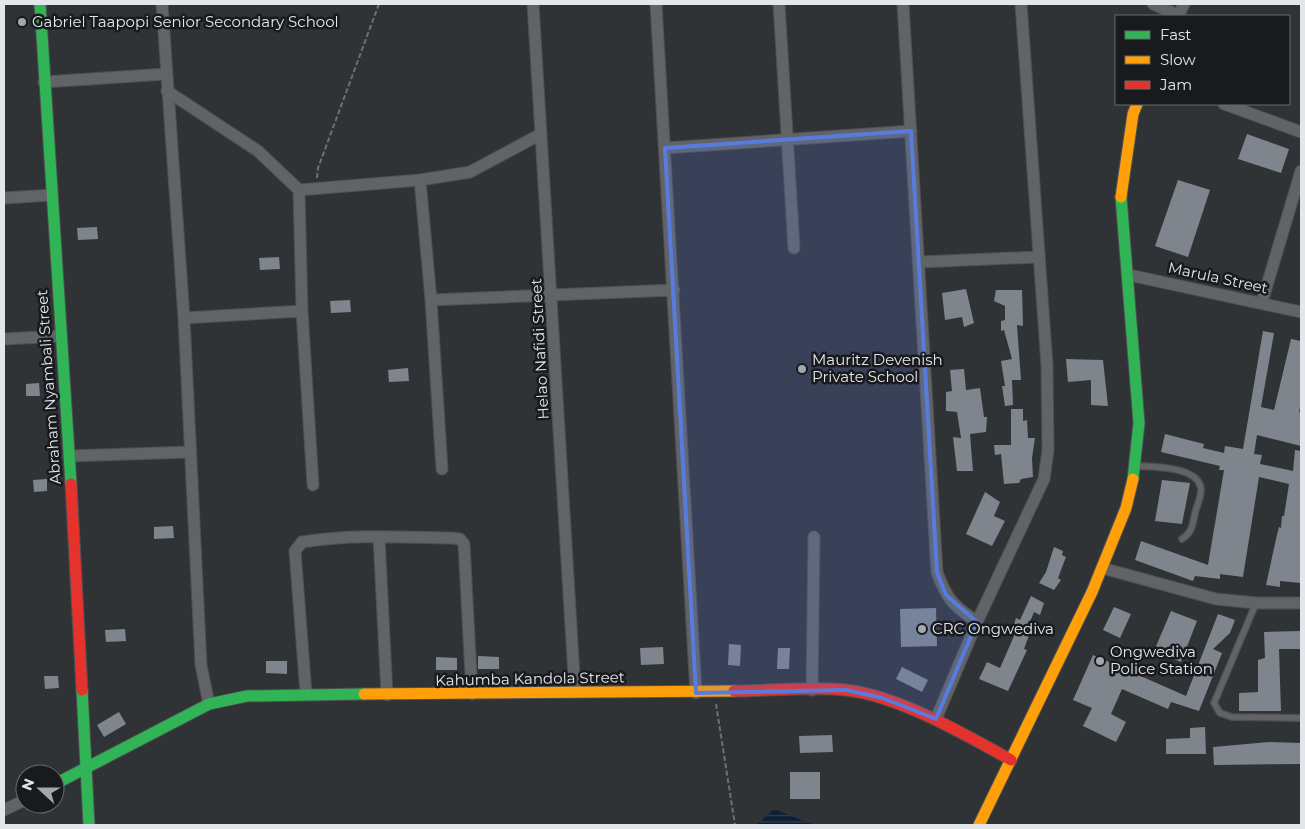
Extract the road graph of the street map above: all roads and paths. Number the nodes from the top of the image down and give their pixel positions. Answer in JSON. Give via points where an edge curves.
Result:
{"nodes":[{"id":1,"x":40,"y":4,"type":"edge"},
{"id":2,"x":162,"y":4,"type":"edge"},
{"id":3,"x":379,"y":4,"type":"edge"},
{"id":4,"x":533,"y":4,"type":"edge"},
{"id":5,"x":656,"y":4,"type":"edge"},
{"id":6,"x":779,"y":4,"type":"edge"},
{"id":7,"x":903,"y":4,"type":"edge"},
{"id":8,"x":1021,"y":4,"type":"edge"},
{"id":9,"x":1153,"y":4,"type":"edge"},
{"id":10,"x":1184,"y":4,"type":"edge"},
{"id":11,"x":1178,"y":15,"type":"edge"},
{"id":12,"x":166,"y":74,"type":"junction"},
{"id":13,"x":44,"y":82,"type":"junction"},
{"id":14,"x":167,"y":91,"type":"junction"},
{"id":15,"x":1137,"y":105,"type":"edge"},
{"id":16,"x":1227,"y":105,"type":"edge"},
{"id":17,"x":911,"y":131,"type":"junction"},
{"id":18,"x":1301,"y":132,"type":"edge"},
{"id":19,"x":541,"y":134,"type":"junction"},
{"id":20,"x":788,"y":140,"type":"junction"},
{"id":21,"x":665,"y":148,"type":"junction"},
{"id":22,"x":1301,"y":172,"type":"edge"},
{"id":23,"x":420,"y":180,"type":"junction"},
{"id":24,"x":317,"y":188,"type":"junction"},
{"id":25,"x":298,"y":190,"type":"junction"},
{"id":26,"x":52,"y":195,"type":"junction"},
{"id":27,"x":4,"y":198,"type":"edge"},
{"id":28,"x":794,"y":248,"type":"dead end"},
{"id":29,"x":1038,"y":257,"type":"junction"},
{"id":30,"x":920,"y":262,"type":"junction"},
{"id":31,"x":1129,"y":275,"type":"junction"},
{"id":32,"x":674,"y":290,"type":"junction"},
{"id":33,"x":552,"y":296,"type":"junction"},
{"id":34,"x":431,"y":300,"type":"junction"},
{"id":35,"x":1262,"y":302,"type":"junction"},
{"id":36,"x":302,"y":312,"type":"junction"},
{"id":37,"x":1301,"y":312,"type":"edge"},
{"id":38,"x":184,"y":318,"type":"junction"},
{"id":39,"x":61,"y":336,"type":"junction"},
{"id":40,"x":4,"y":339,"type":"edge"},
{"id":41,"x":190,"y":452,"type":"junction"},
{"id":42,"x":69,"y":456,"type":"junction"},
{"id":43,"x":1134,"y":465,"type":"junction"},
{"id":44,"x":442,"y":469,"type":"dead end"},
{"id":45,"x":313,"y":484,"type":"dead end"},
{"id":46,"x":379,"y":537,"type":"junction"},
{"id":47,"x":814,"y":537,"type":"dead end"},
{"id":48,"x":1182,"y":540,"type":"dead end"},
{"id":49,"x":1102,"y":568,"type":"junction"},
{"id":50,"x":1256,"y":603,"type":"junction"},
{"id":51,"x":1301,"y":604,"type":"edge"},
{"id":52,"x":977,"y":622,"type":"junction"},
{"id":53,"x":812,"y":690,"type":"junction"},
{"id":54,"x":575,"y":692,"type":"junction"},
{"id":55,"x":696,"y":693,"type":"junction"},
{"id":56,"x":715,"y":693,"type":"junction"},
{"id":57,"x":306,"y":694,"type":"junction"},
{"id":58,"x":472,"y":694,"type":"junction"},
{"id":59,"x":386,"y":695,"type":"junction"},
{"id":60,"x":209,"y":704,"type":"junction"},
{"id":61,"x":1301,"y":718,"type":"edge"},
{"id":62,"x":936,"y":719,"type":"junction"},
{"id":63,"x":1011,"y":760,"type":"junction"},
{"id":64,"x":85,"y":770,"type":"junction"},
{"id":65,"x":65,"y":779,"type":"edge"},
{"id":66,"x":88,"y":825,"type":"edge"},
{"id":67,"x":735,"y":825,"type":"edge"},
{"id":68,"x":979,"y":825,"type":"edge"}],
"edges":[{"from":1,"to":13,"type":"street","name":"Abraham Nyambali Street"},
{"from":2,"to":12,"type":"street"},
{"from":3,"to":24,"type":"path","via":[[318,168]]},
{"from":4,"to":19,"type":"street","name":"Helao Nafidi Street"},
{"from":5,"to":21,"type":"street"},
{"from":6,"to":20,"type":"street"},
{"from":7,"to":17,"type":"street"},
{"from":8,"to":29,"type":"street"},
{"from":9,"to":11,"type":"street"},
{"from":10,"to":11,"type":"street"},
{"from":12,"to":13,"type":"street"},
{"from":12,"to":14,"type":"street"},
{"from":13,"to":26,"type":"street","name":"Abraham Nyambali Street"},
{"from":14,"to":25,"type":"street","via":[[258,151]]},
{"from":14,"to":38,"type":"street"},
{"from":15,"to":31,"type":"street","via":[[1121,199]]},
{"from":16,"to":18,"type":"street"},
{"from":17,"to":20,"type":"street"},
{"from":17,"to":30,"type":"street"},
{"from":19,"to":23,"type":"street","via":[[470,172]]},
{"from":19,"to":33,"type":"street","name":"Helao Nafidi Street"},
{"from":20,"to":21,"type":"street"},
{"from":20,"to":28,"type":"street"},
{"from":21,"to":32,"type":"street"},
{"from":22,"to":35,"type":"street"},
{"from":23,"to":24,"type":"street"},
{"from":23,"to":34,"type":"street"},
{"from":24,"to":25,"type":"street"},
{"from":25,"to":36,"type":"street"},
{"from":26,"to":27,"type":"street"},
{"from":26,"to":39,"type":"street","name":"Abraham Nyambali Street"},
{"from":29,"to":30,"type":"street"},
{"from":29,"to":52,"type":"street","via":[[1047,365],[1048,450],[1044,480]]},
{"from":30,"to":52,"type":"street","via":[[938,572],[946,595]]},
{"from":31,"to":35,"type":"street","name":"Marula Street"},
{"from":31,"to":43,"type":"street","via":[[1138,423]]},
{"from":32,"to":33,"type":"street"},
{"from":32,"to":55,"type":"street"},
{"from":33,"to":34,"type":"street"},
{"from":33,"to":54,"type":"street","name":"Helao Nafidi Street"},
{"from":34,"to":44,"type":"street"},
{"from":35,"to":37,"type":"street","name":"Marula Street"},
{"from":36,"to":38,"type":"street"},
{"from":36,"to":45,"type":"street"},
{"from":38,"to":41,"type":"street"},
{"from":39,"to":40,"type":"street"},
{"from":39,"to":42,"type":"street","name":"Abraham Nyambali Street"},
{"from":41,"to":42,"type":"street"},
{"from":41,"to":60,"type":"street","via":[[201,665]]},
{"from":42,"to":64,"type":"street","name":"Abraham Nyambali Street"},
{"from":43,"to":48,"type":"lane","via":[[1188,472],[1196,477],[1201,489],[1192,527]]},
{"from":43,"to":49,"type":"street","via":[[1126,508]]},
{"from":46,"to":57,"type":"street","via":[[325,538],[302,542],[295,551]]},
{"from":46,"to":58,"type":"street","via":[[452,538],[460,539],[464,544]]},
{"from":46,"to":59,"type":"street"},
{"from":47,"to":53,"type":"street"},
{"from":49,"to":50,"type":"street","via":[[1206,597]]},
{"from":49,"to":63,"type":"street"},
{"from":50,"to":51,"type":"street"},
{"from":50,"to":61,"type":"lane","via":[[1214,703],[1220,713],[1232,717]]},
{"from":52,"to":62,"type":"street"},
{"from":53,"to":56,"type":"street","name":"Kahumba Kandola Street"},
{"from":53,"to":62,"type":"street","name":"Kahumba Kandola Street","via":[[846,690],[882,698]]},
{"from":54,"to":55,"type":"street","name":"Kahumba Kandola Street"},
{"from":54,"to":58,"type":"street","name":"Kahumba Kandola Street"},
{"from":55,"to":56,"type":"street","name":"Kahumba Kandola Street"},
{"from":56,"to":67,"type":"path"},
{"from":57,"to":59,"type":"street","name":"Kahumba Kandola Street"},
{"from":57,"to":60,"type":"street","name":"Kahumba Kandola Street","via":[[247,696]]},
{"from":58,"to":59,"type":"street","name":"Kahumba Kandola Street"},
{"from":60,"to":64,"type":"street","name":"Kahumba Kandola Street"},
{"from":62,"to":63,"type":"street","name":"Kahumba Kandola Street"},
{"from":63,"to":68,"type":"street"},
{"from":64,"to":65,"type":"street","name":"Kahumba Kandola Street"},
{"from":64,"to":66,"type":"street","name":"Abraham Nyambali Street"}]}
